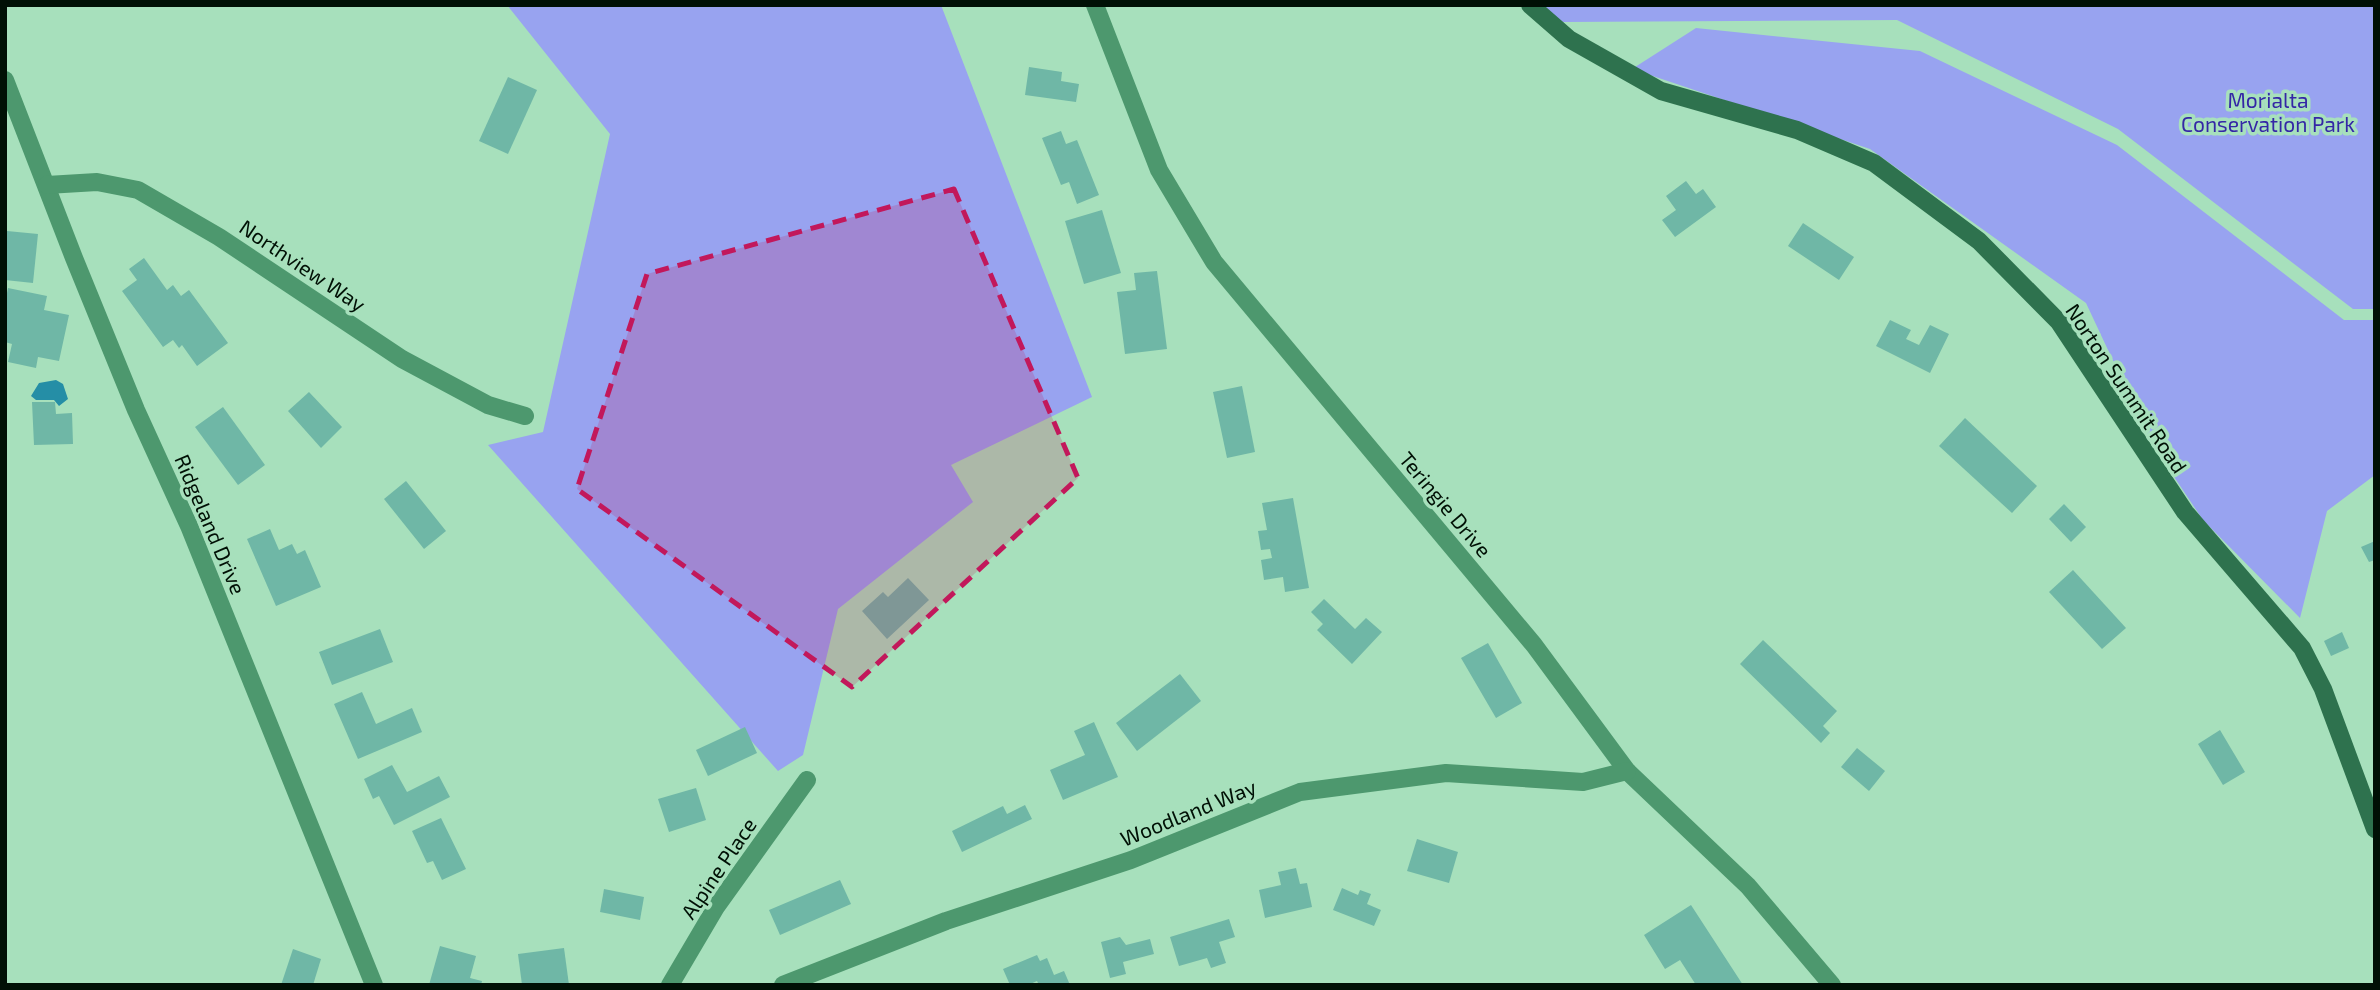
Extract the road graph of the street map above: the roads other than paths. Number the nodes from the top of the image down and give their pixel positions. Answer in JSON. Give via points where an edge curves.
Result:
{"nodes":[{"id":1,"x":1095,"y":5,"type":"edge"},
{"id":2,"x":1530,"y":5,"type":"edge"},
{"id":3,"x":5,"y":80,"type":"edge"},
{"id":4,"x":47,"y":185,"type":"junction"},
{"id":5,"x":525,"y":416,"type":"dead end"},
{"id":6,"x":1627,"y":771,"type":"junction"},
{"id":7,"x":807,"y":780,"type":"dead end"},
{"id":8,"x":2375,"y":829,"type":"edge"},
{"id":9,"x":374,"y":985,"type":"edge"},
{"id":10,"x":670,"y":985,"type":"edge"},
{"id":11,"x":783,"y":985,"type":"edge"},
{"id":12,"x":1832,"y":985,"type":"edge"}],
"edges":[{"from":1,"to":6,"type":"street","name":"Teringie Drive","via":[[1159,170],[1214,262],[1534,645]]},
{"from":2,"to":8,"type":"main road","name":"Norton Summit Road","via":[[1569,39],[1661,91],[1797,130],[1874,163],[1979,241],[2059,322],[2185,512],[2302,648],[2323,688]]},
{"from":3,"to":4,"type":"street","name":"Ridgeland Drive"},
{"from":4,"to":5,"type":"street","name":"Northview Way","via":[[97,182],[138,190],[219,237],[402,359],[488,405]]},
{"from":4,"to":9,"type":"street","name":"Ridgeland Drive"},
{"from":6,"to":11,"type":"street","name":"Woodland Way","via":[[1583,782],[1446,773],[1300,792],[1131,860],[946,921]]},
{"from":6,"to":12,"type":"street","name":"Teringie Drive","via":[[1748,886]]},
{"from":7,"to":10,"type":"street","name":"Alpine Place","via":[[716,907]]}]}
